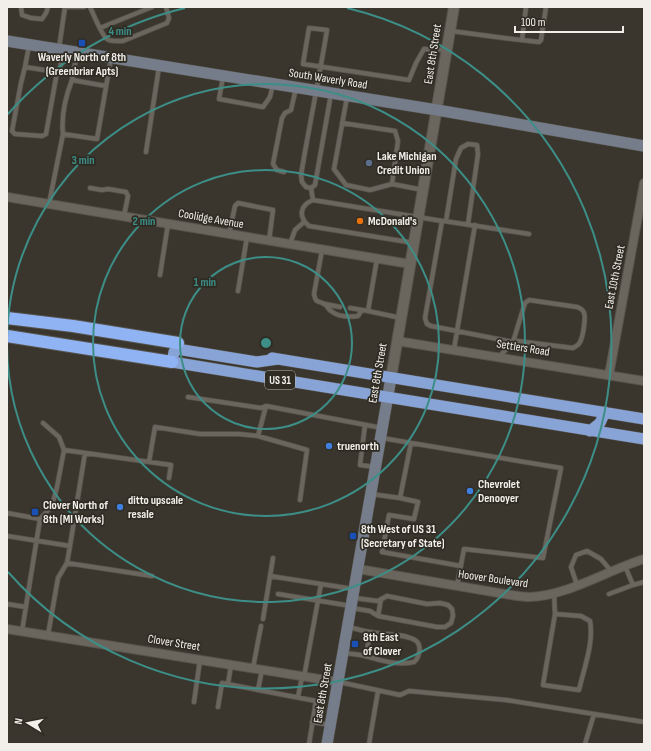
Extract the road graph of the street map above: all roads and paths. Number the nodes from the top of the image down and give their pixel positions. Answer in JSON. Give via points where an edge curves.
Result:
{"nodes":[{"id":1,"x":21,"y":7,"type":"edge"},
{"id":2,"x":48,"y":7,"type":"edge"},
{"id":3,"x":65,"y":7,"type":"edge"},
{"id":4,"x":84,"y":7,"type":"edge"},
{"id":5,"x":90,"y":7,"type":"edge"},
{"id":6,"x":152,"y":7,"type":"edge"},
{"id":7,"x":166,"y":7,"type":"edge"},
{"id":8,"x":454,"y":7,"type":"edge"},
{"id":9,"x":526,"y":7,"type":"edge"},
{"id":10,"x":546,"y":7,"type":"edge"},
{"id":11,"x":100,"y":28,"type":"junction"},
{"id":12,"x":450,"y":30,"type":"junction"},
{"id":13,"x":522,"y":40,"type":"junction"},
{"id":14,"x":8,"y":43,"type":"edge"},
{"id":15,"x":29,"y":44,"type":"junction"},
{"id":16,"x":61,"y":49,"type":"junction"},
{"id":17,"x":447,"y":50,"type":"junction"},
{"id":18,"x":78,"y":52,"type":"junction"},
{"id":19,"x":111,"y":57,"type":"junction"},
{"id":20,"x":160,"y":65,"type":"junction"},
{"id":21,"x":321,"y":66,"type":"junction"},
{"id":22,"x":25,"y":67,"type":"junction"},
{"id":23,"x":57,"y":72,"type":"junction"},
{"id":24,"x":223,"y":76,"type":"junction"},
{"id":25,"x":72,"y":80,"type":"junction"},
{"id":26,"x":273,"y":84,"type":"junction"},
{"id":27,"x":106,"y":86,"type":"junction"},
{"id":28,"x":296,"y":87,"type":"junction"},
{"id":29,"x":316,"y":91,"type":"junction"},
{"id":30,"x":331,"y":93,"type":"junction"},
{"id":31,"x":347,"y":96,"type":"junction"},
{"id":32,"x":437,"y":110,"type":"junction"},
{"id":33,"x":342,"y":123,"type":"junction"},
{"id":34,"x":63,"y":134,"type":"junction"},
{"id":35,"x":644,"y":146,"type":"edge"},
{"id":36,"x":146,"y":152,"type":"dead end"},
{"id":37,"x":284,"y":172,"type":"dead end"},
{"id":38,"x":644,"y":183,"type":"edge"},
{"id":39,"x":392,"y":184,"type":"junction"},
{"id":40,"x":90,"y":188,"type":"dead end"},
{"id":41,"x":311,"y":188,"type":"junction"},
{"id":42,"x":423,"y":190,"type":"junction"},
{"id":43,"x":7,"y":197,"type":"edge"},
{"id":44,"x":313,"y":200,"type":"junction"},
{"id":45,"x":49,"y":204,"type":"junction"},
{"id":46,"x":124,"y":216,"type":"junction"},
{"id":47,"x":418,"y":217,"type":"junction"},
{"id":48,"x":444,"y":221,"type":"junction"},
{"id":49,"x":304,"y":222,"type":"junction"},
{"id":50,"x":168,"y":224,"type":"junction"},
{"id":51,"x":468,"y":224,"type":"junction"},
{"id":52,"x":475,"y":225,"type":"junction"},
{"id":53,"x":229,"y":234,"type":"junction"},
{"id":54,"x":529,"y":234,"type":"dead end"},
{"id":55,"x":247,"y":237,"type":"junction"},
{"id":56,"x":269,"y":241,"type":"junction"},
{"id":57,"x":414,"y":243,"type":"junction"},
{"id":58,"x":290,"y":244,"type":"junction"},
{"id":59,"x":322,"y":250,"type":"junction"},
{"id":60,"x":377,"y":259,"type":"junction"},
{"id":61,"x":410,"y":264,"type":"junction"},
{"id":62,"x":160,"y":275,"type":"dead end"},
{"id":63,"x":238,"y":291,"type":"dead end"},
{"id":64,"x":325,"y":304,"type":"junction"},
{"id":65,"x":340,"y":307,"type":"dead end"},
{"id":66,"x":350,"y":308,"type":"dead end"},
{"id":67,"x":362,"y":310,"type":"junction"},
{"id":68,"x":368,"y":311,"type":"junction"},
{"id":69,"x":7,"y":318,"type":"edge"},
{"id":70,"x":401,"y":318,"type":"junction"},
{"id":71,"x":457,"y":332,"type":"junction"},
{"id":72,"x":7,"y":336,"type":"edge"},
{"id":73,"x":28,"y":338,"type":"junction"},
{"id":74,"x":7,"y":339,"type":"edge"},
{"id":75,"x":397,"y":341,"type":"junction"},
{"id":76,"x":513,"y":342,"type":"junction"},
{"id":77,"x":178,"y":343,"type":"joint"},
{"id":78,"x":454,"y":349,"type":"junction"},
{"id":79,"x":499,"y":357,"type":"junction"},
{"id":80,"x":278,"y":359,"type":"junction"},
{"id":81,"x":172,"y":362,"type":"junction"},
{"id":82,"x":608,"y":375,"type":"junction"},
{"id":83,"x":391,"y":378,"type":"junction"},
{"id":84,"x":644,"y":381,"type":"edge"},
{"id":85,"x":188,"y":398,"type":"dead end"},
{"id":86,"x":388,"y":398,"type":"junction"},
{"id":87,"x":266,"y":406,"type":"junction"},
{"id":88,"x":605,"y":412,"type":"junction"},
{"id":89,"x":644,"y":419,"type":"edge"},
{"id":90,"x":43,"y":424,"type":"dead end"},
{"id":91,"x":365,"y":425,"type":"junction"},
{"id":92,"x":590,"y":431,"type":"junction"},
{"id":93,"x":381,"y":433,"type":"junction"},
{"id":94,"x":258,"y":436,"type":"junction"},
{"id":95,"x":644,"y":440,"type":"edge"},
{"id":96,"x":411,"y":443,"type":"junction"},
{"id":97,"x":64,"y":450,"type":"junction"},
{"id":98,"x":85,"y":453,"type":"junction"},
{"id":99,"x":150,"y":462,"type":"junction"},
{"id":100,"x":376,"y":467,"type":"junction"},
{"id":101,"x":169,"y":478,"type":"dead end"},
{"id":102,"x":371,"y":494,"type":"junction"},
{"id":103,"x":400,"y":498,"type":"junction"},
{"id":104,"x":300,"y":500,"type":"dead end"},
{"id":105,"x":7,"y":513,"type":"edge"},
{"id":106,"x":40,"y":519,"type":"junction"},
{"id":107,"x":7,"y":536,"type":"edge"},
{"id":108,"x":36,"y":540,"type":"junction"},
{"id":109,"x":70,"y":546,"type":"junction"},
{"id":110,"x":273,"y":558,"type":"dead end"},
{"id":111,"x":644,"y":559,"type":"edge"},
{"id":112,"x":67,"y":564,"type":"junction"},
{"id":113,"x":461,"y":566,"type":"junction"},
{"id":114,"x":624,"y":566,"type":"junction"},
{"id":115,"x":358,"y":568,"type":"junction"},
{"id":116,"x":611,"y":571,"type":"junction"},
{"id":117,"x":152,"y":576,"type":"dead end"},
{"id":118,"x":270,"y":576,"type":"junction"},
{"id":119,"x":644,"y":582,"type":"edge"},
{"id":120,"x":321,"y":584,"type":"junction"},
{"id":121,"x":577,"y":585,"type":"junction"},
{"id":122,"x":633,"y":585,"type":"junction"},
{"id":123,"x":457,"y":586,"type":"junction"},
{"id":124,"x":554,"y":593,"type":"junction"},
{"id":125,"x":278,"y":594,"type":"dead end"},
{"id":126,"x":609,"y":594,"type":"dead end"},
{"id":127,"x":381,"y":599,"type":"junction"},
{"id":128,"x":318,"y":600,"type":"junction"},
{"id":129,"x":352,"y":600,"type":"junction"},
{"id":130,"x":7,"y":604,"type":"edge"},
{"id":131,"x":26,"y":606,"type":"junction"},
{"id":132,"x":555,"y":614,"type":"junction"},
{"id":133,"x":378,"y":616,"type":"junction"},
{"id":134,"x":263,"y":619,"type":"dead end"},
{"id":135,"x":261,"y":626,"type":"dead end"},
{"id":136,"x":348,"y":626,"type":"junction"},
{"id":137,"x":7,"y":629,"type":"edge"},
{"id":138,"x":22,"y":631,"type":"junction"},
{"id":139,"x":370,"y":632,"type":"junction"},
{"id":140,"x":48,"y":635,"type":"junction"},
{"id":141,"x":343,"y":652,"type":"junction"},
{"id":142,"x":366,"y":656,"type":"junction"},
{"id":143,"x":200,"y":660,"type":"junction"},
{"id":144,"x":232,"y":665,"type":"junction"},
{"id":145,"x":253,"y":668,"type":"junction"},
{"id":146,"x":262,"y":670,"type":"junction"},
{"id":147,"x":303,"y":676,"type":"junction"},
{"id":148,"x":338,"y":682,"type":"junction"},
{"id":149,"x":228,"y":684,"type":"junction"},
{"id":150,"x":258,"y":690,"type":"junction"},
{"id":151,"x":378,"y":691,"type":"junction"},
{"id":152,"x":298,"y":697,"type":"junction"},
{"id":153,"x":194,"y":702,"type":"dead end"},
{"id":154,"x":218,"y":707,"type":"dead end"},
{"id":155,"x":594,"y":714,"type":"junction"},
{"id":156,"x":312,"y":722,"type":"junction"},
{"id":157,"x":644,"y":722,"type":"edge"},
{"id":158,"x":331,"y":726,"type":"junction"},
{"id":159,"x":309,"y":744,"type":"edge"},
{"id":160,"x":327,"y":744,"type":"edge"},
{"id":161,"x":369,"y":744,"type":"edge"},
{"id":162,"x":585,"y":744,"type":"edge"}],
"edges":[{"from":1,"to":2,"type":"lane","via":[[22,15],[42,19]]},
{"from":3,"to":4,"type":"lane"},
{"from":3,"to":16,"type":"lane"},
{"from":5,"to":11,"type":"lane"},
{"from":6,"to":11,"type":"lane"},
{"from":7,"to":11,"type":"lane","via":[[169,18],[167,23],[123,41],[106,38]]},
{"from":8,"to":12,"type":"street","name":"East 8th Street"},
{"from":9,"to":13,"type":"lane"},
{"from":10,"to":13,"type":"lane","via":[[541,41]]},
{"from":12,"to":13,"type":"lane"},
{"from":12,"to":17,"type":"street","name":"East 8th Street"},
{"from":14,"to":15,"type":"main road","name":"South Waverly Road"},
{"from":15,"to":16,"type":"main road","name":"South Waverly Road"},
{"from":15,"to":22,"type":"lane"},
{"from":16,"to":18,"type":"main road","name":"South Waverly Road"},
{"from":16,"to":23,"type":"lane","via":[[59,73]]},
{"from":17,"to":21,"type":"lane","via":[[424,49],[409,80]]},
{"from":17,"to":32,"type":"street","name":"East 8th Street"},
{"from":18,"to":19,"type":"main road","name":"South Waverly Road"},
{"from":18,"to":25,"type":"lane"},
{"from":19,"to":20,"type":"main road","name":"South Waverly Road"},
{"from":19,"to":27,"type":"lane"},
{"from":20,"to":24,"type":"main road","name":"South Waverly Road"},
{"from":20,"to":36,"type":"lane"},
{"from":21,"to":21,"type":"lane","via":[[327,30],[309,28],[303,64]]},
{"from":21,"to":29,"type":"lane"},
{"from":22,"to":23,"type":"lane"},
{"from":22,"to":23,"type":"lane","via":[[12,131],[15,134],[46,134]]},
{"from":24,"to":26,"type":"main road","name":"South Waverly Road"},
{"from":24,"to":26,"type":"lane","via":[[219,99],[263,106],[270,97]]},
{"from":25,"to":27,"type":"lane"},
{"from":25,"to":34,"type":"lane","via":[[64,104]]},
{"from":26,"to":28,"type":"main road","name":"South Waverly Road"},
{"from":27,"to":34,"type":"lane","via":[[97,139]]},
{"from":28,"to":29,"type":"main road","name":"South Waverly Road"},
{"from":28,"to":37,"type":"lane","via":[[291,110],[282,118],[274,164],[277,170]]},
{"from":29,"to":30,"type":"main road","name":"South Waverly Road"},
{"from":29,"to":41,"type":"lane","via":[[300,175],[306,187]]},
{"from":30,"to":31,"type":"main road","name":"South Waverly Road"},
{"from":30,"to":41,"type":"lane","via":[[315,185]]},
{"from":31,"to":32,"type":"main road","name":"South Waverly Road"},
{"from":31,"to":33,"type":"lane"},
{"from":32,"to":35,"type":"main road","name":"South Waverly Road"},
{"from":32,"to":42,"type":"street","name":"East 8th Street"},
{"from":33,"to":39,"type":"lane","via":[[395,132],[398,141]]},
{"from":33,"to":39,"type":"lane","via":[[334,169],[346,185],[370,190]]},
{"from":34,"to":45,"type":"lane"},
{"from":38,"to":82,"type":"street","name":"East 10th Street"},
{"from":39,"to":42,"type":"lane"},
{"from":40,"to":46,"type":"lane","via":[[126,192],[128,196]]},
{"from":41,"to":44,"type":"lane"},
{"from":42,"to":47,"type":"street","name":"East 8th Street"},
{"from":43,"to":45,"type":"street","name":"Coolidge Avenue"},
{"from":44,"to":47,"type":"lane"},
{"from":44,"to":49,"type":"lane","via":[[303,207]]},
{"from":45,"to":46,"type":"street","name":"Coolidge Avenue"},
{"from":46,"to":50,"type":"street","name":"Coolidge Avenue"},
{"from":47,"to":48,"type":"lane"},
{"from":47,"to":57,"type":"street","name":"East 8th Street"},
{"from":48,"to":51,"type":"lane"},
{"from":48,"to":51,"type":"lane","via":[[456,158],[461,148],[468,144],[477,145],[478,154]]},
{"from":48,"to":71,"type":"lane","via":[[425,318],[431,326]]},
{"from":49,"to":57,"type":"lane","via":[[309,226]]},
{"from":49,"to":58,"type":"lane","via":[[295,230]]},
{"from":50,"to":53,"type":"street","name":"Coolidge Avenue"},
{"from":50,"to":62,"type":"lane"},
{"from":51,"to":52,"type":"lane"},
{"from":52,"to":54,"type":"lane"},
{"from":52,"to":71,"type":"lane"},
{"from":53,"to":55,"type":"street","name":"Coolidge Avenue"},
{"from":53,"to":56,"type":"lane","via":[[235,206],[238,203],[273,210]]},
{"from":55,"to":56,"type":"street","name":"Coolidge Avenue"},
{"from":55,"to":63,"type":"lane"},
{"from":56,"to":58,"type":"street","name":"Coolidge Avenue"},
{"from":57,"to":61,"type":"street","name":"East 8th Street"},
{"from":58,"to":59,"type":"street","name":"Coolidge Avenue"},
{"from":59,"to":60,"type":"street","name":"Coolidge Avenue"},
{"from":59,"to":64,"type":"lane","via":[[314,294],[318,302]]},
{"from":60,"to":61,"type":"street","name":"Coolidge Avenue"},
{"from":60,"to":68,"type":"lane"},
{"from":61,"to":70,"type":"street","name":"East 8th Street"},
{"from":64,"to":65,"type":"lane"},
{"from":64,"to":67,"type":"lane","via":[[334,314],[340,316],[358,316]]},
{"from":66,"to":67,"type":"lane"},
{"from":67,"to":68,"type":"lane"},
{"from":68,"to":70,"type":"lane"},
{"from":69,"to":77,"type":"highway","number":"US 31"},
{"from":70,"to":75,"type":"street","name":"East 8th Street"},
{"from":71,"to":76,"type":"lane"},
{"from":71,"to":78,"type":"lane"},
{"from":72,"to":73,"type":"highway","number":"US 31"},
{"from":73,"to":74,"type":"highway"},
{"from":73,"to":81,"type":"highway","number":"US 31"},
{"from":75,"to":78,"type":"street","name":"Settlers Road"},
{"from":75,"to":83,"type":"street","name":"East 8th Street"},
{"from":76,"to":76,"type":"lane","via":[[517,340],[573,348],[582,338],[584,312],[577,307],[529,300],[525,303]]},
{"from":76,"to":79,"type":"lane"},
{"from":77,"to":80,"type":"highway","number":"US 31"},
{"from":78,"to":79,"type":"street","name":"Settlers Road"},
{"from":79,"to":82,"type":"street","name":"Settlers Road"},
{"from":80,"to":81,"type":"highway","via":[[257,362],[177,349]]},
{"from":80,"to":83,"type":"highway","number":"US 31"},
{"from":81,"to":86,"type":"highway","number":"US 31"},
{"from":82,"to":84,"type":"street","name":"Settlers Road"},
{"from":83,"to":86,"type":"main road","name":"East 8th Street"},
{"from":83,"to":88,"type":"highway","number":"US 31"},
{"from":85,"to":87,"type":"lane","via":[[261,408]]},
{"from":86,"to":92,"type":"highway","number":"US 31"},
{"from":86,"to":93,"type":"main road","name":"East 8th Street"},
{"from":87,"to":91,"type":"lane"},
{"from":87,"to":94,"type":"lane"},
{"from":88,"to":89,"type":"highway","number":"US 31"},
{"from":88,"to":92,"type":"highway","via":[[600,423]]},
{"from":90,"to":97,"type":"lane","via":[[59,437]]},
{"from":91,"to":93,"type":"lane"},
{"from":91,"to":100,"type":"lane","via":[[360,465]]},
{"from":92,"to":95,"type":"highway","number":"US 31"},
{"from":93,"to":96,"type":"lane"},
{"from":93,"to":100,"type":"main road","name":"East 8th Street"},
{"from":94,"to":99,"type":"lane","via":[[200,434],[155,427]]},
{"from":94,"to":104,"type":"lane","via":[[307,450]]},
{"from":96,"to":103,"type":"lane"},
{"from":96,"to":113,"type":"lane","via":[[561,468],[543,558],[464,550]]},
{"from":97,"to":98,"type":"lane"},
{"from":97,"to":106,"type":"lane","via":[[52,506]]},
{"from":98,"to":99,"type":"lane"},
{"from":98,"to":109,"type":"lane"},
{"from":99,"to":101,"type":"lane","via":[[171,465]]},
{"from":100,"to":102,"type":"main road","name":"East 8th Street"},
{"from":102,"to":103,"type":"lane"},
{"from":102,"to":115,"type":"main road","name":"East 8th Street"},
{"from":103,"to":113,"type":"lane","via":[[418,502],[414,519],[389,515],[382,552]]},
{"from":105,"to":106,"type":"lane"},
{"from":106,"to":108,"type":"lane"},
{"from":107,"to":108,"type":"lane"},
{"from":108,"to":109,"type":"lane"},
{"from":108,"to":131,"type":"lane"},
{"from":109,"to":112,"type":"lane"},
{"from":110,"to":118,"type":"lane"},
{"from":111,"to":114,"type":"street","name":"Hoover Boulevard"},
{"from":112,"to":117,"type":"lane"},
{"from":112,"to":140,"type":"lane","via":[[58,578]]},
{"from":113,"to":123,"type":"lane"},
{"from":114,"to":116,"type":"street","name":"Hoover Boulevard"},
{"from":114,"to":122,"type":"lane"},
{"from":115,"to":123,"type":"street","name":"Hoover Boulevard"},
{"from":115,"to":129,"type":"main road","name":"East 8th Street"},
{"from":116,"to":121,"type":"street","name":"Hoover Boulevard"},
{"from":116,"to":121,"type":"lane","via":[[601,559],[587,551],[576,555],[571,567]]},
{"from":118,"to":120,"type":"lane"},
{"from":118,"to":134,"type":"lane"},
{"from":119,"to":122,"type":"lane"},
{"from":120,"to":128,"type":"lane"},
{"from":120,"to":129,"type":"lane"},
{"from":121,"to":124,"type":"street","name":"Hoover Boulevard"},
{"from":122,"to":126,"type":"lane"},
{"from":123,"to":124,"type":"street","name":"Hoover Boulevard","via":[[530,597]]},
{"from":124,"to":132,"type":"lane"},
{"from":125,"to":128,"type":"lane"},
{"from":127,"to":129,"type":"lane"},
{"from":127,"to":133,"type":"lane"},
{"from":127,"to":133,"type":"lane","via":[[387,596],[427,604],[440,603],[452,609],[453,616],[451,623],[445,627]]},
{"from":128,"to":129,"type":"lane"},
{"from":128,"to":147,"type":"lane"},
{"from":129,"to":133,"type":"lane"},
{"from":129,"to":136,"type":"main road","name":"East 8th Street"},
{"from":130,"to":131,"type":"lane"},
{"from":131,"to":138,"type":"lane"},
{"from":132,"to":132,"type":"lane","via":[[543,685],[579,690],[590,642],[590,621],[581,616]]},
{"from":135,"to":145,"type":"lane"},
{"from":136,"to":139,"type":"lane"},
{"from":136,"to":141,"type":"main road","name":"East 8th Street"},
{"from":137,"to":138,"type":"street","name":"Clover Street"},
{"from":138,"to":140,"type":"street","name":"Clover Street"},
{"from":139,"to":142,"type":"lane"},
{"from":139,"to":142,"type":"lane","via":[[416,640],[419,646],[418,656],[414,662],[404,664]]},
{"from":140,"to":143,"type":"street","name":"Clover Street"},
{"from":141,"to":142,"type":"lane"},
{"from":141,"to":148,"type":"main road","name":"East 8th Street"},
{"from":143,"to":144,"type":"street","name":"Clover Street"},
{"from":143,"to":153,"type":"lane"},
{"from":144,"to":145,"type":"street","name":"Clover Street"},
{"from":144,"to":149,"type":"lane"},
{"from":145,"to":146,"type":"street","name":"Clover Street"},
{"from":146,"to":147,"type":"street","name":"Clover Street"},
{"from":146,"to":150,"type":"lane"},
{"from":147,"to":148,"type":"street","name":"Clover Street"},
{"from":147,"to":152,"type":"lane"},
{"from":148,"to":151,"type":"lane"},
{"from":148,"to":158,"type":"main road","name":"East 8th Street"},
{"from":149,"to":150,"type":"lane"},
{"from":149,"to":154,"type":"lane","via":[[222,683]]},
{"from":150,"to":152,"type":"lane"},
{"from":151,"to":155,"type":"lane","via":[[400,695],[410,691],[506,700]]},
{"from":151,"to":161,"type":"lane"},
{"from":152,"to":156,"type":"lane","via":[[316,700]]},
{"from":155,"to":157,"type":"lane"},
{"from":155,"to":162,"type":"lane"},
{"from":156,"to":158,"type":"lane"},
{"from":156,"to":159,"type":"lane"},
{"from":158,"to":160,"type":"main road","name":"East 8th Street"}]}
